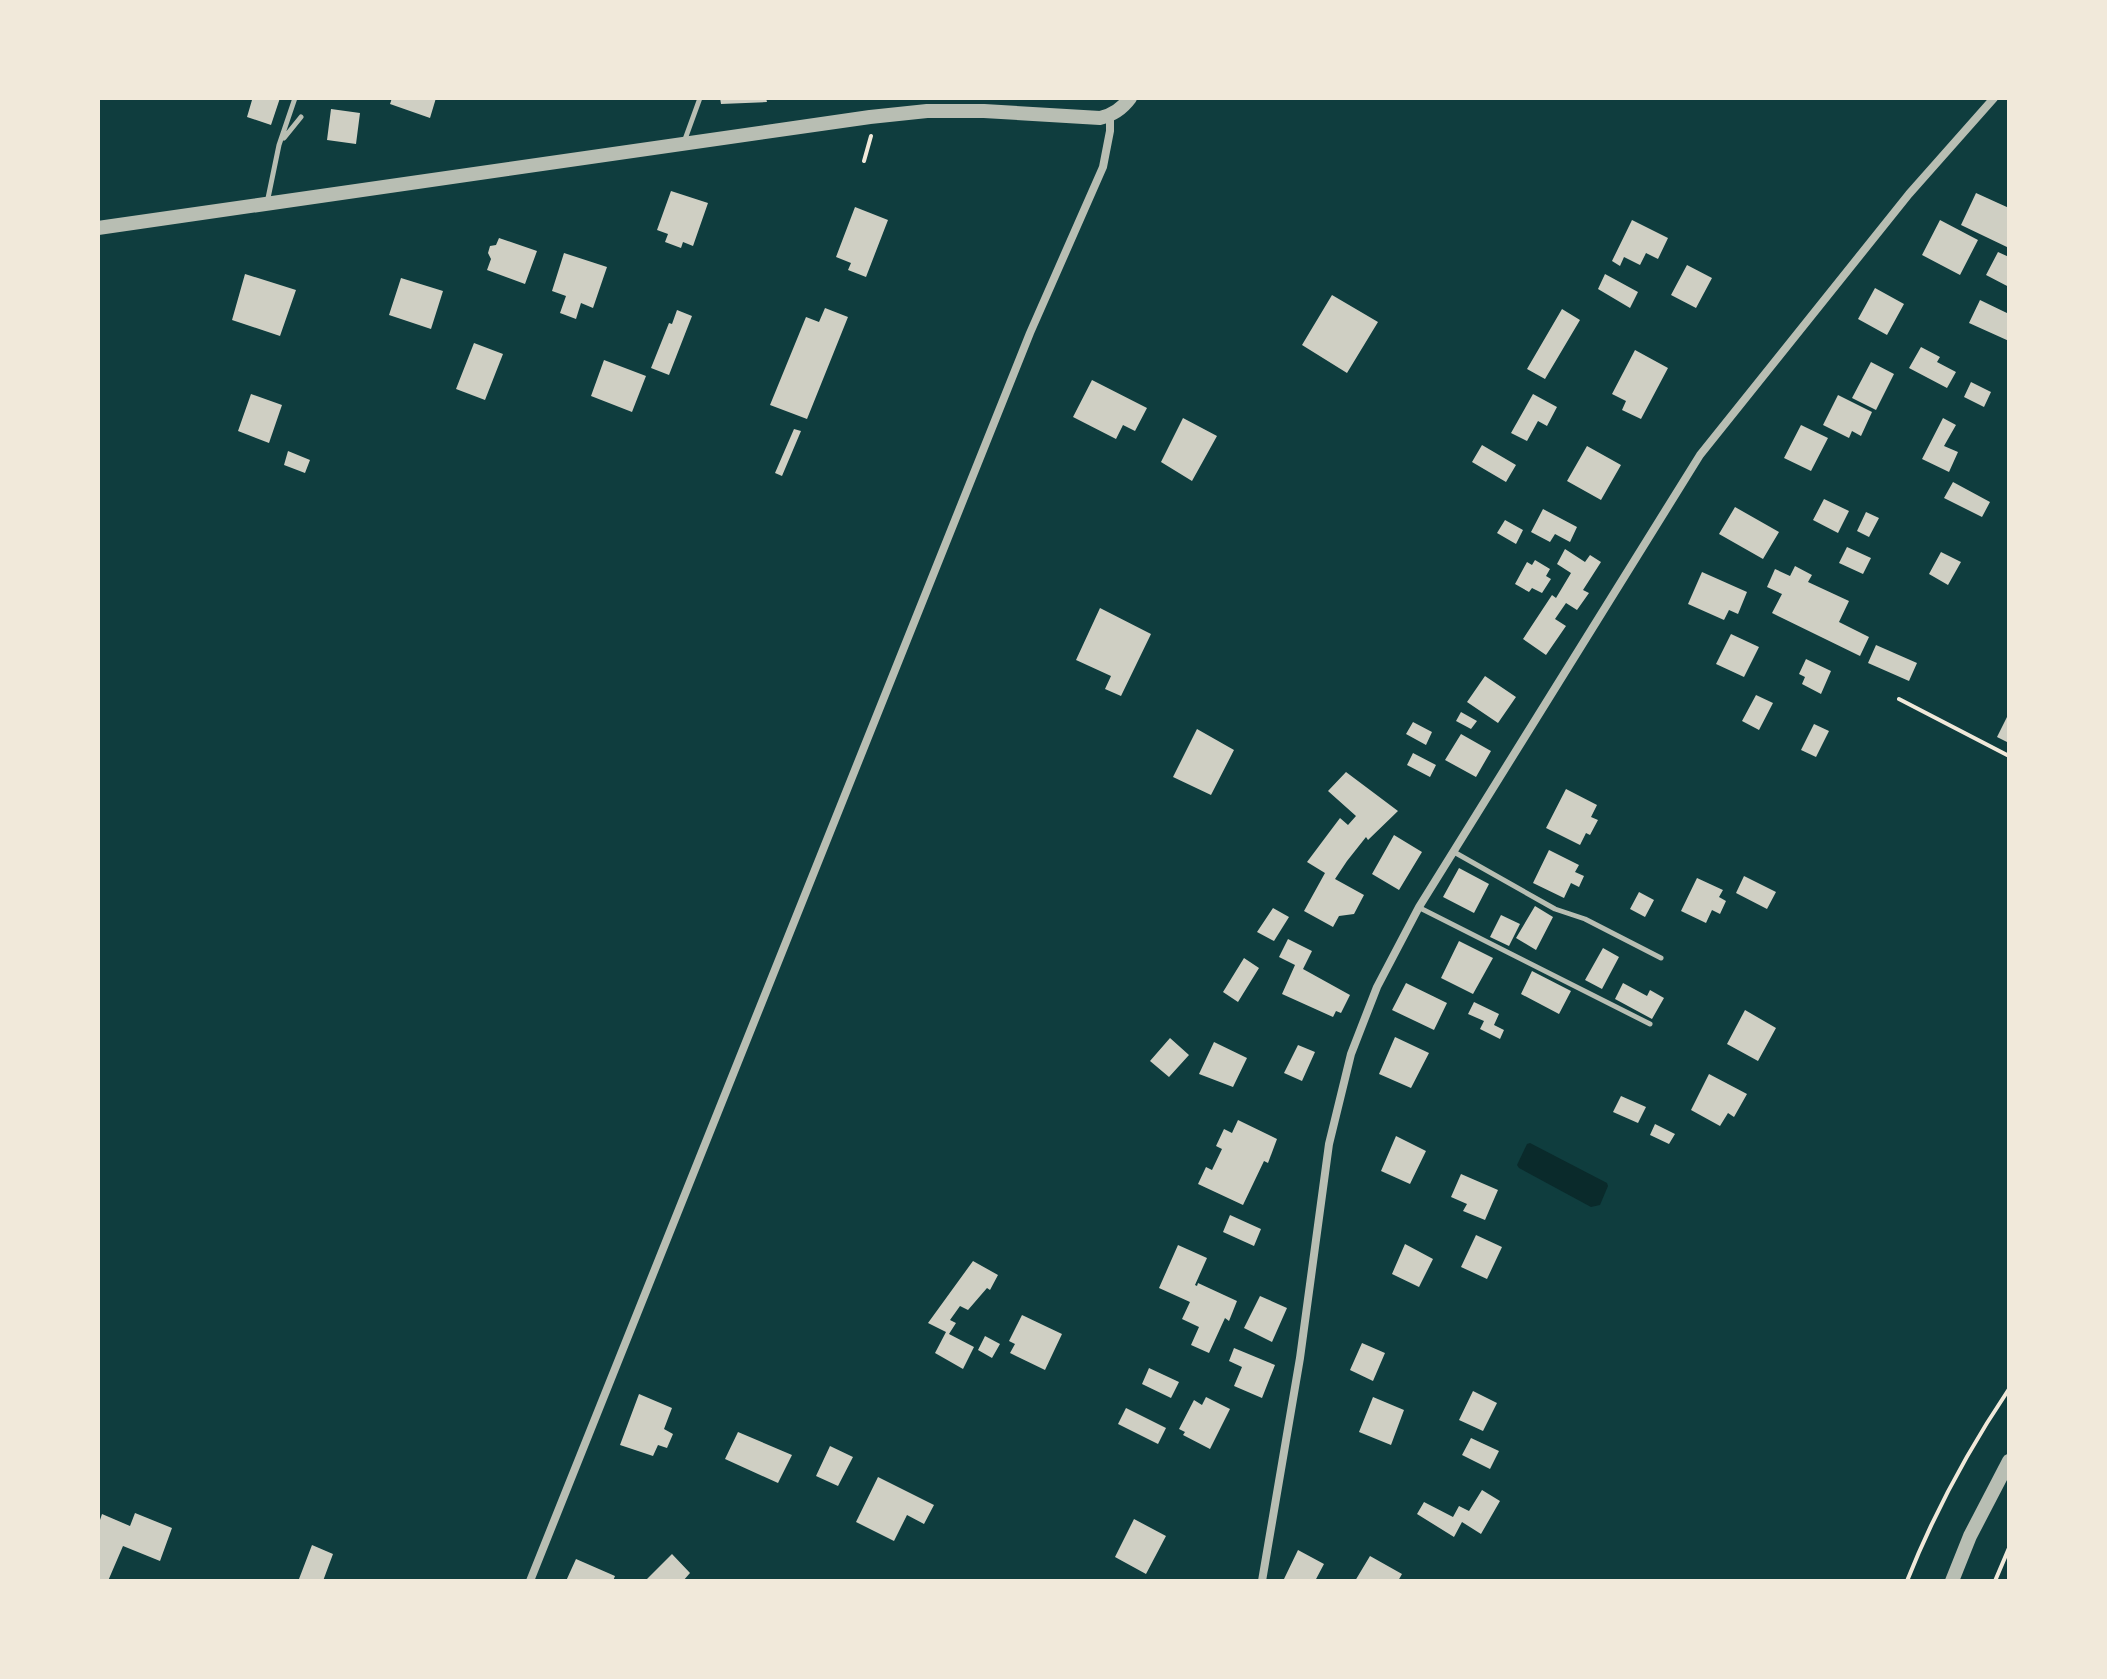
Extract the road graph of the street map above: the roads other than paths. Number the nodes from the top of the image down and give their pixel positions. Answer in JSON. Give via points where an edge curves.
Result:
{"nodes":[{"id":1,"x":295,"y":98,"type":"edge"},
{"id":2,"x":700,"y":98,"type":"edge"},
{"id":3,"x":1130,"y":98,"type":"edge"},
{"id":4,"x":1994,"y":98,"type":"edge"},
{"id":5,"x":1110,"y":116,"type":"junction"},
{"id":6,"x":301,"y":117,"type":"dead end"},
{"id":7,"x":684,"y":143,"type":"junction"},
{"id":8,"x":279,"y":145,"type":"junction"},
{"id":9,"x":267,"y":204,"type":"junction"},
{"id":10,"x":98,"y":228,"type":"edge"},
{"id":11,"x":1453,"y":852,"type":"junction"},
{"id":12,"x":1419,"y":907,"type":"junction"},
{"id":13,"x":1661,"y":958,"type":"dead end"},
{"id":14,"x":1650,"y":1024,"type":"dead end"},
{"id":15,"x":2009,"y":1461,"type":"edge"},
{"id":16,"x":530,"y":1581,"type":"edge"},
{"id":17,"x":1262,"y":1581,"type":"edge"},
{"id":18,"x":1952,"y":1581,"type":"edge"}],
"edges":[{"from":1,"to":8,"type":"lane"},
{"from":2,"to":7,"type":"lane"},
{"from":3,"to":5,"type":"street"},
{"from":4,"to":11,"type":"street","via":[[1909,194],[1700,455]]},
{"from":5,"to":7,"type":"street","via":[[927,111]]},
{"from":5,"to":16,"type":"street","via":[[1103,167],[1030,333]]},
{"from":6,"to":8,"type":"lane"},
{"from":7,"to":9,"type":"street"},
{"from":8,"to":9,"type":"lane"},
{"from":9,"to":10,"type":"street"},
{"from":11,"to":12,"type":"street"},
{"from":11,"to":13,"type":"lane","via":[[1555,909]]},
{"from":12,"to":14,"type":"lane"},
{"from":12,"to":17,"type":"street","via":[[1377,987],[1351,1054],[1329,1144]]},
{"from":15,"to":18,"type":"street"}]}
